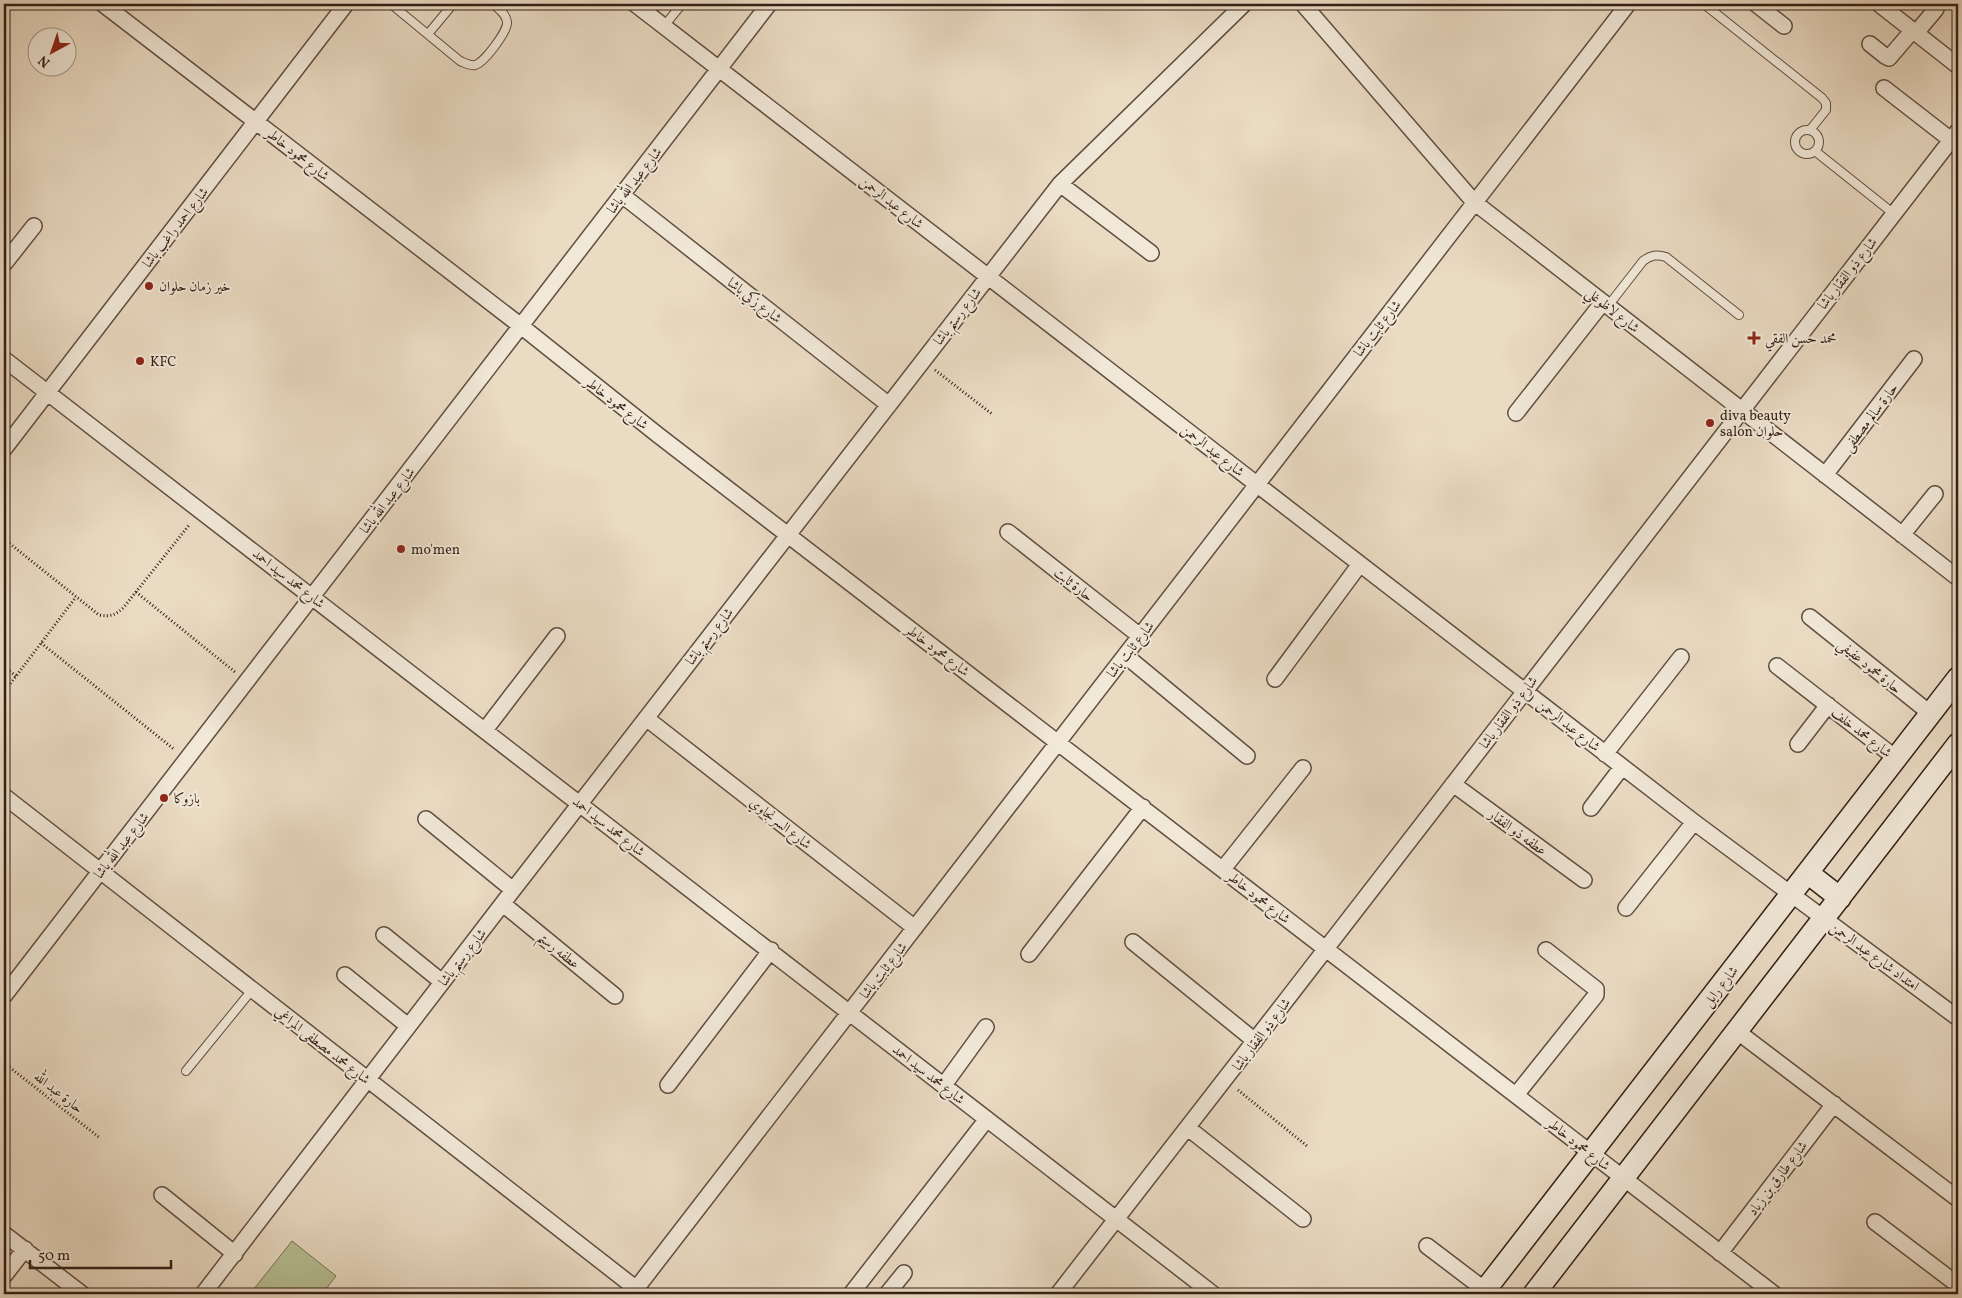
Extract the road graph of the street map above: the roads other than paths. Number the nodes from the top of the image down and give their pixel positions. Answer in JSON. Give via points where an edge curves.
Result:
{"nodes":[{"id":1,"x":103,"y":4,"type":"edge"},
{"id":2,"x":346,"y":4,"type":"edge"},
{"id":3,"x":391,"y":4,"type":"edge"},
{"id":4,"x":453,"y":4,"type":"edge"},
{"id":5,"x":493,"y":4,"type":"edge"},
{"id":6,"x":635,"y":4,"type":"edge"},
{"id":7,"x":682,"y":4,"type":"edge"},
{"id":8,"x":769,"y":4,"type":"edge"},
{"id":9,"x":1244,"y":4,"type":"edge"},
{"id":10,"x":1303,"y":4,"type":"edge"},
{"id":11,"x":1628,"y":4,"type":"edge"},
{"id":12,"x":1704,"y":4,"type":"edge"},
{"id":13,"x":1756,"y":4,"type":"edge"},
{"id":14,"x":1879,"y":4,"type":"edge"},
{"id":15,"x":1936,"y":9,"type":"dead end"},
{"id":16,"x":664,"y":26,"type":"junction"},
{"id":17,"x":1784,"y":26,"type":"dead end"},
{"id":18,"x":1915,"y":32,"type":"junction"},
{"id":19,"x":428,"y":34,"type":"junction"},
{"id":20,"x":1870,"y":44,"type":"dead end"},
{"id":21,"x":1958,"y":66,"type":"edge"},
{"id":22,"x":719,"y":68,"type":"junction"},
{"id":23,"x":1884,"y":88,"type":"dead end"},
{"id":24,"x":256,"y":122,"type":"junction"},
{"id":25,"x":1810,"y":130,"type":"junction"},
{"id":26,"x":1954,"y":136,"type":"edge"},
{"id":27,"x":1815,"y":151,"type":"junction"},
{"id":28,"x":1060,"y":184,"type":"junction"},
{"id":29,"x":622,"y":195,"type":"junction"},
{"id":30,"x":1474,"y":202,"type":"junction"},
{"id":31,"x":1894,"y":214,"type":"junction"},
{"id":32,"x":34,"y":226,"type":"dead end"},
{"id":33,"x":1150,"y":253,"type":"dead end"},
{"id":34,"x":4,"y":264,"type":"edge"},
{"id":35,"x":988,"y":276,"type":"junction"},
{"id":36,"x":1606,"y":304,"type":"junction"},
{"id":37,"x":1739,"y":314,"type":"dead end"},
{"id":38,"x":521,"y":326,"type":"junction"},
{"id":39,"x":1914,"y":358,"type":"dead end"},
{"id":40,"x":4,"y":359,"type":"edge"},
{"id":41,"x":47,"y":392,"type":"junction"},
{"id":42,"x":889,"y":405,"type":"junction"},
{"id":43,"x":1741,"y":410,"type":"junction"},
{"id":44,"x":1516,"y":413,"type":"dead end"},
{"id":45,"x":4,"y":449,"type":"edge"},
{"id":46,"x":1825,"y":475,"type":"junction"},
{"id":47,"x":1257,"y":484,"type":"junction"},
{"id":48,"x":1935,"y":494,"type":"dead end"},
{"id":49,"x":1008,"y":532,"type":"dead end"},
{"id":50,"x":788,"y":535,"type":"junction"},
{"id":51,"x":1902,"y":535,"type":"junction"},
{"id":52,"x":1360,"y":564,"type":"junction"},
{"id":53,"x":1958,"y":578,"type":"edge"},
{"id":54,"x":312,"y":597,"type":"junction"},
{"id":55,"x":1810,"y":617,"type":"dead end"},
{"id":56,"x":556,"y":636,"type":"dead end"},
{"id":57,"x":1140,"y":636,"type":"junction"},
{"id":58,"x":1126,"y":656,"type":"junction"},
{"id":59,"x":1681,"y":657,"type":"dead end"},
{"id":60,"x":1777,"y":666,"type":"dead end"},
{"id":61,"x":1958,"y":678,"type":"edge"},
{"id":62,"x":1275,"y":679,"type":"dead end"},
{"id":63,"x":1524,"y":691,"type":"junction"},
{"id":64,"x":1828,"y":706,"type":"junction"},
{"id":65,"x":1931,"y":714,"type":"junction"},
{"id":66,"x":646,"y":718,"type":"junction"},
{"id":67,"x":485,"y":730,"type":"junction"},
{"id":68,"x":1059,"y":742,"type":"junction"},
{"id":69,"x":1798,"y":744,"type":"dead end"},
{"id":70,"x":1958,"y":744,"type":"edge"},
{"id":71,"x":1605,"y":754,"type":"junction"},
{"id":72,"x":1247,"y":756,"type":"dead end"},
{"id":73,"x":1897,"y":758,"type":"junction"},
{"id":74,"x":1622,"y":766,"type":"junction"},
{"id":75,"x":1303,"y":768,"type":"dead end"},
{"id":76,"x":1453,"y":784,"type":"junction"},
{"id":77,"x":4,"y":796,"type":"edge"},
{"id":78,"x":580,"y":804,"type":"junction"},
{"id":79,"x":1143,"y":807,"type":"junction"},
{"id":80,"x":1591,"y":808,"type":"dead end"},
{"id":81,"x":426,"y":819,"type":"dead end"},
{"id":82,"x":1694,"y":822,"type":"junction"},
{"id":83,"x":1223,"y":869,"type":"junction"},
{"id":84,"x":100,"y":871,"type":"junction"},
{"id":85,"x":1808,"y":873,"type":"junction"},
{"id":86,"x":1584,"y":880,"type":"dead end"},
{"id":87,"x":513,"y":890,"type":"junction"},
{"id":88,"x":1791,"y":895,"type":"junction"},
{"id":89,"x":1840,"y":898,"type":"junction"},
{"id":90,"x":503,"y":904,"type":"junction"},
{"id":91,"x":1626,"y":908,"type":"dead end"},
{"id":92,"x":1824,"y":919,"type":"junction"},
{"id":93,"x":915,"y":928,"type":"junction"},
{"id":94,"x":384,"y":935,"type":"dead end"},
{"id":95,"x":1132,"y":942,"type":"dead end"},
{"id":96,"x":1326,"y":948,"type":"junction"},
{"id":97,"x":771,"y":950,"type":"junction"},
{"id":98,"x":1546,"y":950,"type":"dead end"},
{"id":99,"x":1029,"y":954,"type":"dead end"},
{"id":100,"x":345,"y":975,"type":"dead end"},
{"id":101,"x":442,"y":982,"type":"junction"},
{"id":102,"x":252,"y":990,"type":"junction"},
{"id":103,"x":4,"y":996,"type":"edge"},
{"id":104,"x":615,"y":996,"type":"dead end"},
{"id":105,"x":850,"y":1012,"type":"junction"},
{"id":106,"x":1958,"y":1018,"type":"edge"},
{"id":107,"x":408,"y":1026,"type":"junction"},
{"id":108,"x":986,"y":1028,"type":"dead end"},
{"id":109,"x":1738,"y":1032,"type":"junction"},
{"id":110,"x":1255,"y":1041,"type":"junction"},
{"id":111,"x":186,"y":1071,"type":"dead end"},
{"id":112,"x":367,"y":1079,"type":"junction"},
{"id":113,"x":668,"y":1085,"type":"dead end"},
{"id":114,"x":944,"y":1085,"type":"junction"},
{"id":115,"x":1516,"y":1095,"type":"junction"},
{"id":116,"x":1834,"y":1104,"type":"junction"},
{"id":117,"x":987,"y":1119,"type":"junction"},
{"id":118,"x":1188,"y":1128,"type":"junction"},
{"id":119,"x":1591,"y":1154,"type":"junction"},
{"id":120,"x":1623,"y":1178,"type":"junction"},
{"id":121,"x":162,"y":1195,"type":"dead end"},
{"id":122,"x":1958,"y":1199,"type":"edge"},
{"id":123,"x":1117,"y":1218,"type":"junction"},
{"id":124,"x":1303,"y":1219,"type":"dead end"},
{"id":125,"x":1875,"y":1222,"type":"dead end"},
{"id":126,"x":4,"y":1234,"type":"edge"},
{"id":127,"x":1427,"y":1246,"type":"dead end"},
{"id":128,"x":24,"y":1250,"type":"junction"},
{"id":129,"x":1720,"y":1253,"type":"junction"},
{"id":130,"x":235,"y":1254,"type":"junction"},
{"id":131,"x":904,"y":1273,"type":"dead end"},
{"id":132,"x":4,"y":1276,"type":"edge"},
{"id":133,"x":1955,"y":1286,"type":"edge"},
{"id":134,"x":638,"y":1292,"type":"edge"},
{"id":135,"x":1484,"y":1292,"type":"edge"},
{"id":136,"x":82,"y":1294,"type":"edge"},
{"id":137,"x":203,"y":1294,"type":"edge"},
{"id":138,"x":851,"y":1294,"type":"edge"},
{"id":139,"x":887,"y":1294,"type":"edge"},
{"id":140,"x":1058,"y":1294,"type":"edge"},
{"id":141,"x":1213,"y":1294,"type":"edge"},
{"id":142,"x":1534,"y":1294,"type":"edge"},
{"id":143,"x":1774,"y":1294,"type":"edge"}],
"edges":[{"from":1,"to":24,"type":"street","name":"شارع محمود خاطر"},
{"from":2,"to":24,"type":"street","name":"شارع احمد راغب باشا"},
{"from":3,"to":19,"type":"lane"},
{"from":4,"to":19,"type":"lane"},
{"from":5,"to":19,"type":"lane","via":[[504,15],[506,31],[481,62],[467,64]]},
{"from":6,"to":16,"type":"street","name":"شارع عبد الرحمن"},
{"from":7,"to":16,"type":"lane"},
{"from":8,"to":22,"type":"street","name":"شارع عبد الله باشا"},
{"from":9,"to":28,"type":"street","name":"شارع رستم باشا"},
{"from":10,"to":30,"type":"street","name":"شارع لاظوغلي"},
{"from":11,"to":30,"type":"street","name":"شارع ثابت باشا"},
{"from":12,"to":25,"type":"lane","via":[[1822,98],[1826,110]]},
{"from":13,"to":17,"type":"street"},
{"from":14,"to":18,"type":"street"},
{"from":15,"to":18,"type":"street"},
{"from":16,"to":22,"type":"street","name":"شارع عبد الرحمن"},
{"from":18,"to":20,"type":"street","via":[[1892,57],[1885,56]]},
{"from":18,"to":21,"type":"street"},
{"from":22,"to":29,"type":"street","name":"شارع عبد الله باشا"},
{"from":22,"to":35,"type":"street","name":"شارع عبد الرحمن"},
{"from":23,"to":26,"type":"street"},
{"from":24,"to":38,"type":"street","name":"شارع محمود خاطر"},
{"from":24,"to":41,"type":"street","name":"شارع احمد راغب باشا"},
{"from":25,"to":27,"type":"lane","via":[[1818,137]]},
{"from":25,"to":27,"type":"lane","via":[[1799,132],[1795,147],[1804,154]]},
{"from":26,"to":31,"type":"street","name":"شارع ذو الفقار باشا"},
{"from":27,"to":31,"type":"lane"},
{"from":28,"to":33,"type":"street"},
{"from":28,"to":35,"type":"street","name":"شارع رستم باشا"},
{"from":29,"to":38,"type":"street","name":"شارع عبد الله باشا"},
{"from":29,"to":42,"type":"street","name":"شارع زكي باشا"},
{"from":30,"to":36,"type":"street","name":"شارع لاظوغلي"},
{"from":30,"to":47,"type":"street","name":"شارع ثابت باشا"},
{"from":31,"to":43,"type":"street","name":"شارع ذو الفقار باشا"},
{"from":32,"to":34,"type":"street"},
{"from":35,"to":42,"type":"street","name":"شارع رستم باشا"},
{"from":35,"to":47,"type":"street","name":"شارع عبد الرحمن"},
{"from":36,"to":37,"type":"lane","via":[[1643,261],[1658,254]]},
{"from":36,"to":43,"type":"street","name":"شارع لاظوغلي"},
{"from":36,"to":44,"type":"street"},
{"from":38,"to":50,"type":"street","name":"شارع محمود خاطر"},
{"from":38,"to":54,"type":"street","name":"شارع عبد الله باشا"},
{"from":39,"to":46,"type":"street","name":"حارة سالم مصطفى"},
{"from":40,"to":41,"type":"street","name":"شارع محمد سيد احمد"},
{"from":41,"to":45,"type":"street","name":"شارع احمد راغب باشا"},
{"from":41,"to":54,"type":"street","name":"شارع محمد سيد احمد"},
{"from":42,"to":50,"type":"street","name":"شارع رستم باشا"},
{"from":43,"to":46,"type":"street","name":"شارع لاظوغلي"},
{"from":43,"to":63,"type":"street","name":"شارع ذو الفقار باشا"},
{"from":46,"to":51,"type":"street","name":"شارع لاظوغلي"},
{"from":47,"to":52,"type":"street","name":"شارع عبد الرحمن"},
{"from":47,"to":57,"type":"street","name":"شارع ثابت باشا"},
{"from":48,"to":51,"type":"street"},
{"from":49,"to":57,"type":"street","name":"حارة ثابت"},
{"from":50,"to":66,"type":"street","name":"شارع رستم باشا"},
{"from":50,"to":68,"type":"street","name":"شارع محمود خاطر"},
{"from":51,"to":53,"type":"street","name":"شارع لاظوغلي"},
{"from":52,"to":62,"type":"street"},
{"from":52,"to":63,"type":"street","name":"شارع عبد الرحمن"},
{"from":54,"to":67,"type":"street","name":"شارع محمد سيد احمد"},
{"from":54,"to":84,"type":"street","name":"شارع عبد الله باشا"},
{"from":55,"to":65,"type":"street","name":"حارة محمود عفيفي"},
{"from":56,"to":67,"type":"street"},
{"from":57,"to":58,"type":"street","name":"شارع ثابت باشا"},
{"from":58,"to":68,"type":"street","name":"شارع ثابت باشا"},
{"from":58,"to":72,"type":"street"},
{"from":59,"to":71,"type":"street"},
{"from":60,"to":64,"type":"street","name":"شارع محمد خلف"},
{"from":61,"to":65,"type":"street","name":"شارع رايل"},
{"from":63,"to":71,"type":"street","name":"شارع عبد الرحمن"},
{"from":63,"to":76,"type":"street","name":"شارع ذو الفقار باشا"},
{"from":64,"to":69,"type":"street","name":"شارع محمد خلف"},
{"from":64,"to":73,"type":"street","name":"شارع محمد خلف"},
{"from":65,"to":73,"type":"street","name":"شارع رايل"},
{"from":66,"to":78,"type":"street","name":"شارع رستم باشا"},
{"from":66,"to":93,"type":"street","name":"شارع السرنجاوي"},
{"from":67,"to":78,"type":"street","name":"شارع محمد سيد احمد"},
{"from":68,"to":79,"type":"street","name":"شارع محمود خاطر"},
{"from":68,"to":93,"type":"street","name":"شارع ثابت باشا"},
{"from":70,"to":89,"type":"street"},
{"from":71,"to":74,"type":"street","name":"شارع عبد الرحمن"},
{"from":73,"to":85,"type":"street","name":"شارع رايل"},
{"from":74,"to":80,"type":"street"},
{"from":74,"to":82,"type":"street","name":"شارع عبد الرحمن"},
{"from":75,"to":83,"type":"street"},
{"from":76,"to":86,"type":"street","name":"عطفه ذو الفقار"},
{"from":76,"to":96,"type":"street","name":"شارع ذو الفقار باشا"},
{"from":77,"to":84,"type":"street","name":"شارع محمد مصطفى المراغي"},
{"from":78,"to":87,"type":"street","name":"شارع رستم باشا"},
{"from":78,"to":97,"type":"street","name":"شارع محمد سيد احمد"},
{"from":79,"to":83,"type":"street","name":"شارع محمود خاطر"},
{"from":79,"to":99,"type":"street"},
{"from":81,"to":87,"type":"street"},
{"from":82,"to":88,"type":"street","name":"شارع عبد الرحمن"},
{"from":82,"to":91,"type":"street"},
{"from":83,"to":96,"type":"street","name":"شارع محمود خاطر"},
{"from":84,"to":102,"type":"street","name":"شارع محمد مصطفى المراغي"},
{"from":84,"to":103,"type":"street","name":"شارع عبد الله باشا"},
{"from":85,"to":88,"type":"street","name":"شارع رايل"},
{"from":85,"to":89,"type":"street"},
{"from":87,"to":90,"type":"street","name":"شارع رستم باشا"},
{"from":88,"to":92,"type":"street","name":"امتداد شارع عبد الرحمن"},
{"from":88,"to":119,"type":"street","name":"شارع رايل"},
{"from":89,"to":92,"type":"street"},
{"from":90,"to":101,"type":"street","name":"شارع رستم باشا"},
{"from":90,"to":104,"type":"street","name":"عطفه رستم"},
{"from":92,"to":106,"type":"street","name":"امتداد شارع عبد الرحمن"},
{"from":92,"to":109,"type":"street"},
{"from":93,"to":105,"type":"street","name":"شارع ثابت باشا"},
{"from":94,"to":101,"type":"street"},
{"from":95,"to":110,"type":"street"},
{"from":96,"to":110,"type":"street","name":"شارع ذو الفقار باشا"},
{"from":96,"to":115,"type":"street","name":"شارع محمود خاطر"},
{"from":97,"to":105,"type":"street","name":"شارع محمد سيد احمد"},
{"from":97,"to":113,"type":"street"},
{"from":98,"to":115,"type":"street","via":[[1596,989],[1596,995]]},
{"from":100,"to":107,"type":"street"},
{"from":101,"to":107,"type":"street","name":"شارع رستم باشا"},
{"from":102,"to":111,"type":"lane"},
{"from":102,"to":112,"type":"street","name":"شارع محمد مصطفى المراغي"},
{"from":105,"to":114,"type":"street","name":"شارع محمد سيد احمد"},
{"from":105,"to":134,"type":"street","name":"شارع ثابت باشا"},
{"from":107,"to":112,"type":"street","name":"شارع رستم باشا"},
{"from":108,"to":114,"type":"street"},
{"from":109,"to":116,"type":"street"},
{"from":109,"to":120,"type":"street"},
{"from":110,"to":118,"type":"street","name":"شارع ذو الفقار باشا"},
{"from":112,"to":130,"type":"street","name":"شارع رستم باشا"},
{"from":112,"to":134,"type":"street","name":"شارع محمد مصطفى المراغي"},
{"from":114,"to":117,"type":"street","name":"شارع محمد سيد احمد"},
{"from":115,"to":119,"type":"street","name":"شارع محمود خاطر"},
{"from":116,"to":122,"type":"street"},
{"from":116,"to":129,"type":"street","name":"شارع طارق بن زياد"},
{"from":117,"to":123,"type":"street","name":"شارع محمد سيد احمد"},
{"from":117,"to":138,"type":"street"},
{"from":118,"to":123,"type":"street","name":"شارع ذو الفقار باشا"},
{"from":118,"to":124,"type":"street"},
{"from":119,"to":120,"type":"street","name":"شارع محمود خاطر"},
{"from":119,"to":135,"type":"street","name":"شارع رايل"},
{"from":120,"to":129,"type":"street","name":"شارع محمود خاطر"},
{"from":120,"to":142,"type":"street"},
{"from":121,"to":130,"type":"street"},
{"from":123,"to":140,"type":"street","name":"شارع ذو الفقار باشا"},
{"from":123,"to":141,"type":"street","name":"شارع محمد سيد احمد"},
{"from":125,"to":133,"type":"street"},
{"from":126,"to":128,"type":"street"},
{"from":127,"to":135,"type":"street"},
{"from":128,"to":132,"type":"street"},
{"from":128,"to":136,"type":"street"},
{"from":129,"to":143,"type":"street","name":"شارع محمود خاطر"},
{"from":130,"to":137,"type":"street","name":"شارع رستم باشا"},
{"from":131,"to":139,"type":"street"}]}
